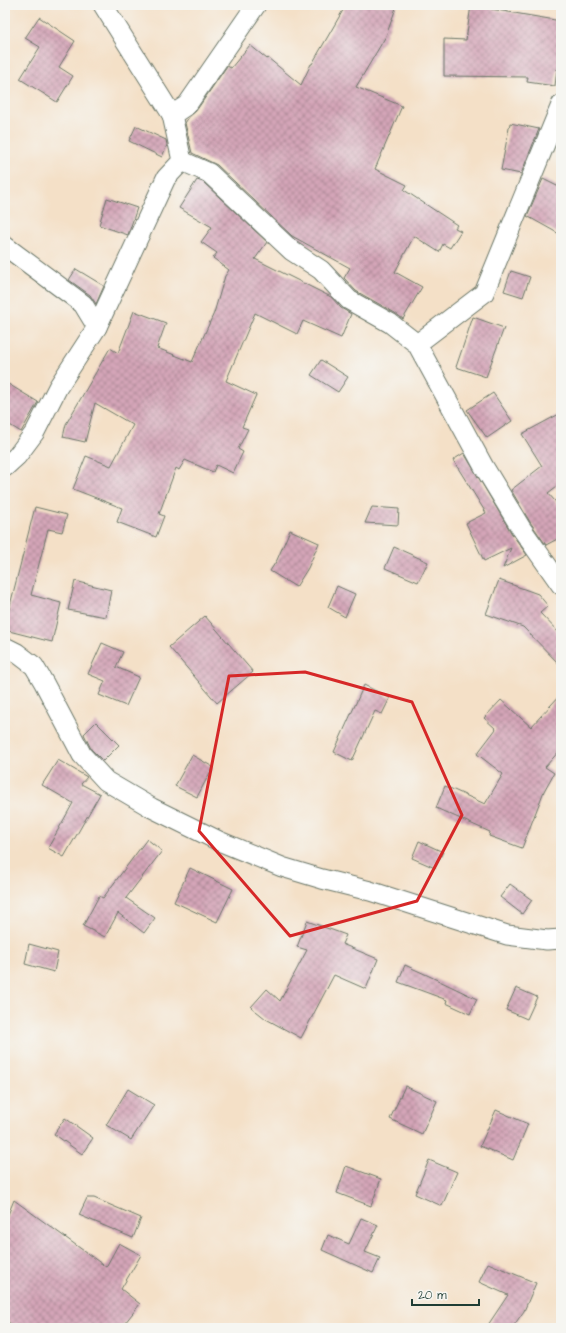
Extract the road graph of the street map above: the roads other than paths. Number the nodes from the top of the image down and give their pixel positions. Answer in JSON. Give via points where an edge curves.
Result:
{"nodes":[{"id":1,"x":103,"y":5,"type":"edge"},
{"id":2,"x":256,"y":5,"type":"edge"},
{"id":3,"x":561,"y":104,"type":"edge"},
{"id":4,"x":172,"y":115,"type":"junction"},
{"id":5,"x":182,"y":161,"type":"junction"},
{"id":6,"x":5,"y":246,"type":"edge"},
{"id":7,"x":97,"y":327,"type":"junction"},
{"id":8,"x":416,"y":344,"type":"junction"},
{"id":9,"x":5,"y":466,"type":"edge"},
{"id":10,"x":561,"y":585,"type":"edge"},
{"id":11,"x":5,"y":647,"type":"edge"},
{"id":12,"x":561,"y":940,"type":"edge"}],
"edges":[{"from":1,"to":4,"type":"street"},
{"from":2,"to":4,"type":"street","via":[[187,105]]},
{"from":3,"to":8,"type":"street","via":[[484,293]]},
{"from":4,"to":5,"type":"street"},
{"from":5,"to":7,"type":"street","via":[[166,178]]},
{"from":5,"to":8,"type":"street","via":[[209,173],[292,251],[321,270],[349,300],[390,323]]},
{"from":6,"to":7,"type":"street","via":[[83,304]]},
{"from":7,"to":9,"type":"street","via":[[58,387],[35,432],[17,456]]},
{"from":8,"to":10,"type":"street","via":[[484,467]]},
{"from":11,"to":12,"type":"street","via":[[34,666],[82,755],[106,781],[152,808],[219,842],[282,867],[370,891],[507,935]]}]}
